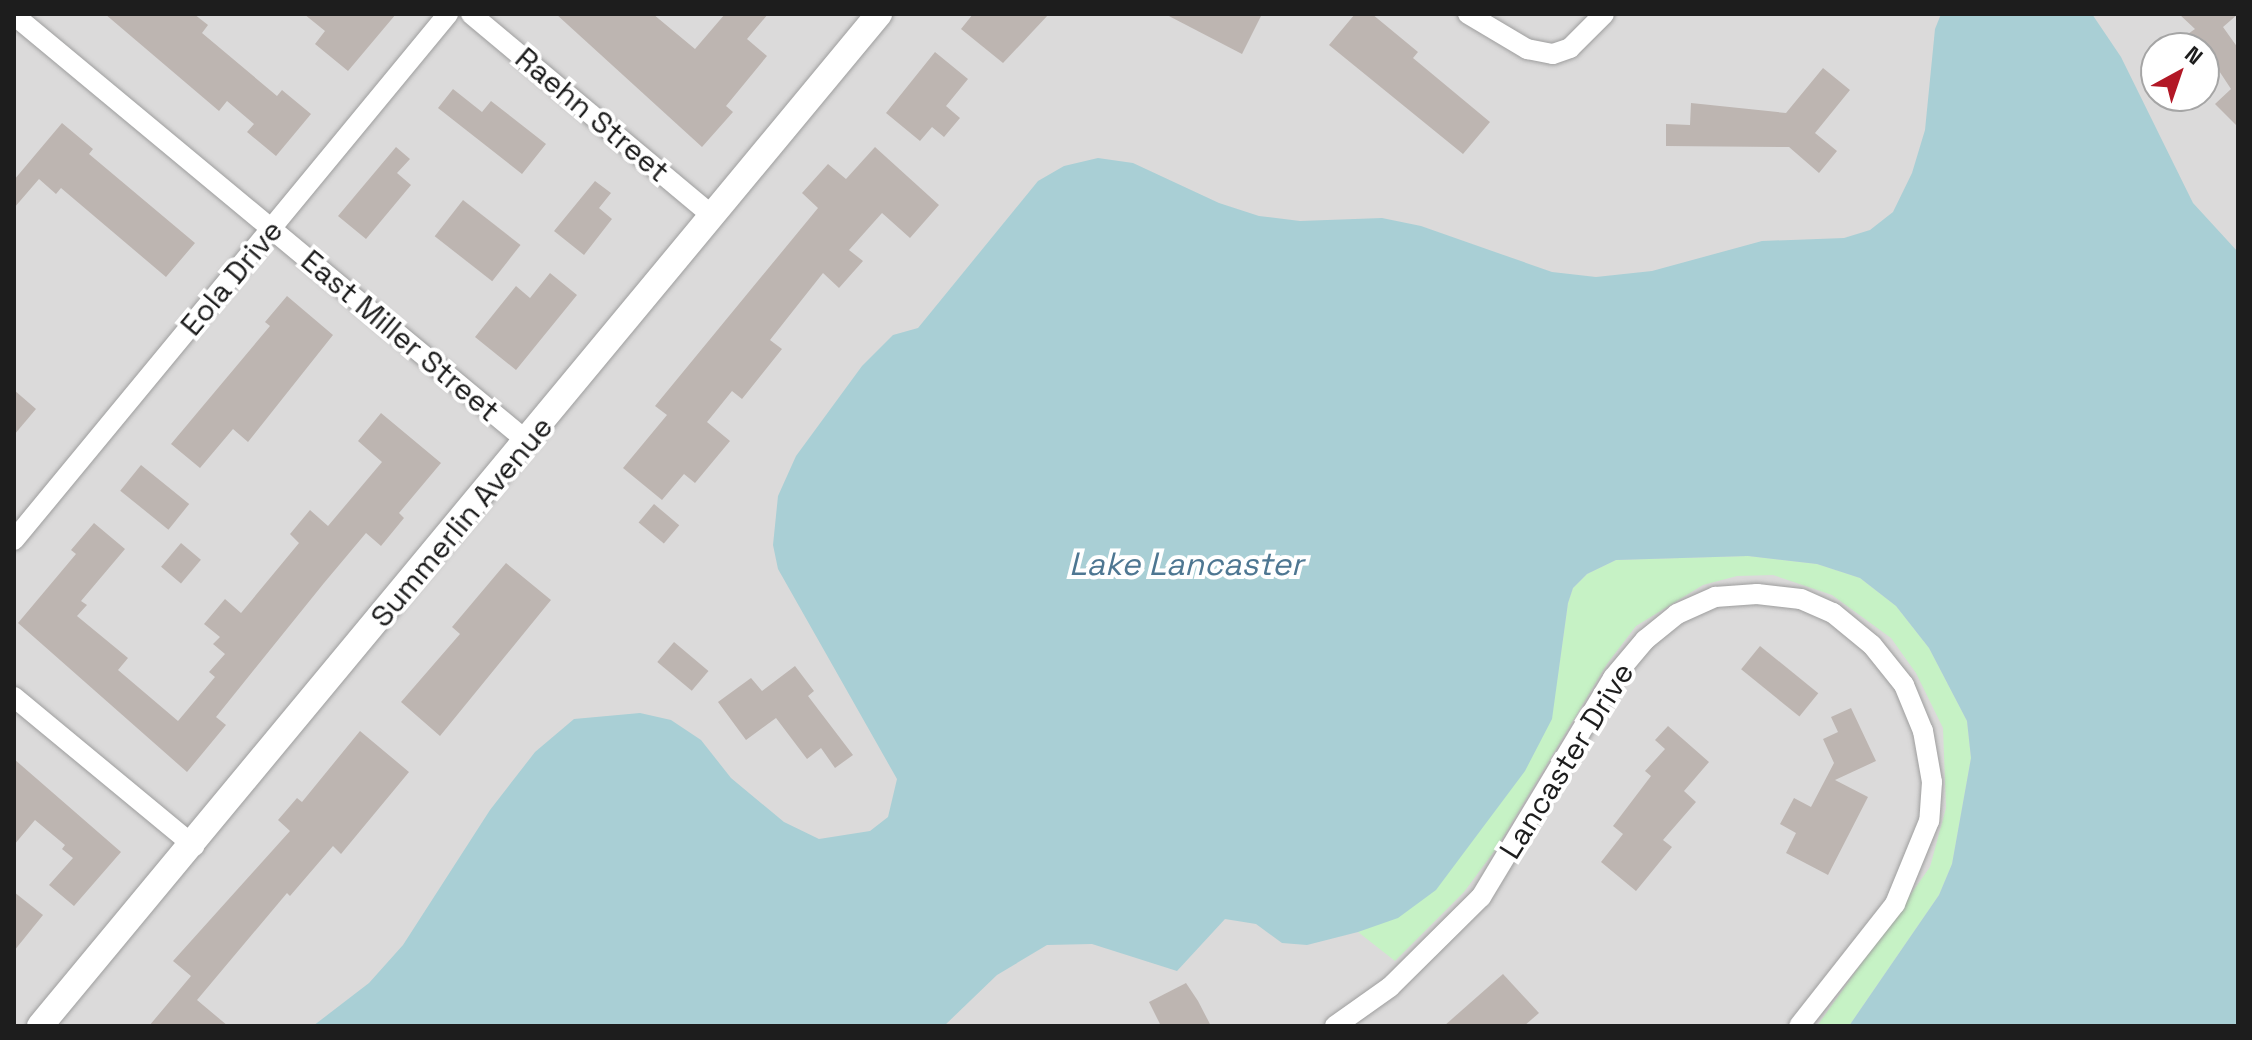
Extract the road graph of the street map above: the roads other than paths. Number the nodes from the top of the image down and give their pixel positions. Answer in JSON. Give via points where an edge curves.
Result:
{"nodes":[{"id":1,"x":448,"y":14,"type":"edge"},
{"id":2,"x":471,"y":14,"type":"edge"},
{"id":3,"x":879,"y":14,"type":"edge"},
{"id":4,"x":1468,"y":14,"type":"edge"},
{"id":5,"x":1604,"y":14,"type":"edge"},
{"id":6,"x":14,"y":15,"type":"edge"},
{"id":7,"x":713,"y":216,"type":"junction"},
{"id":8,"x":272,"y":229,"type":"junction"},
{"id":9,"x":528,"y":442,"type":"junction"},
{"id":10,"x":14,"y":540,"type":"edge"},
{"id":11,"x":14,"y":697,"type":"edge"},
{"id":12,"x":194,"y":846,"type":"junction"},
{"id":13,"x":40,"y":1026,"type":"edge"},
{"id":14,"x":1335,"y":1026,"type":"edge"},
{"id":15,"x":1799,"y":1026,"type":"edge"}],
"edges":[{"from":1,"to":8,"type":"street","name":"Eola Drive"},
{"from":2,"to":7,"type":"street","name":"Raehn Street"},
{"from":3,"to":7,"type":"street","name":"Summerlin Avenue"},
{"from":4,"to":5,"type":"street","via":[[1527,49],[1553,54],[1570,48]]},
{"from":6,"to":8,"type":"street","name":"East Miller Street"},
{"from":7,"to":9,"type":"street","name":"Summerlin Avenue"},
{"from":8,"to":9,"type":"street","name":"East Miller Street"},
{"from":8,"to":10,"type":"street","name":"Eola Drive"},
{"from":9,"to":12,"type":"street","name":"Summerlin Avenue"},
{"from":11,"to":12,"type":"street"},
{"from":12,"to":13,"type":"street","name":"Summerlin Avenue"},
{"from":14,"to":15,"type":"street","name":"Lancaster Drive","via":[[1390,987],[1481,897],[1613,678],[1645,640],[1677,614],[1715,597],[1757,594],[1801,599],[1833,613],[1872,645],[1904,685],[1923,731],[1932,782],[1929,821],[1895,904]]}]}
